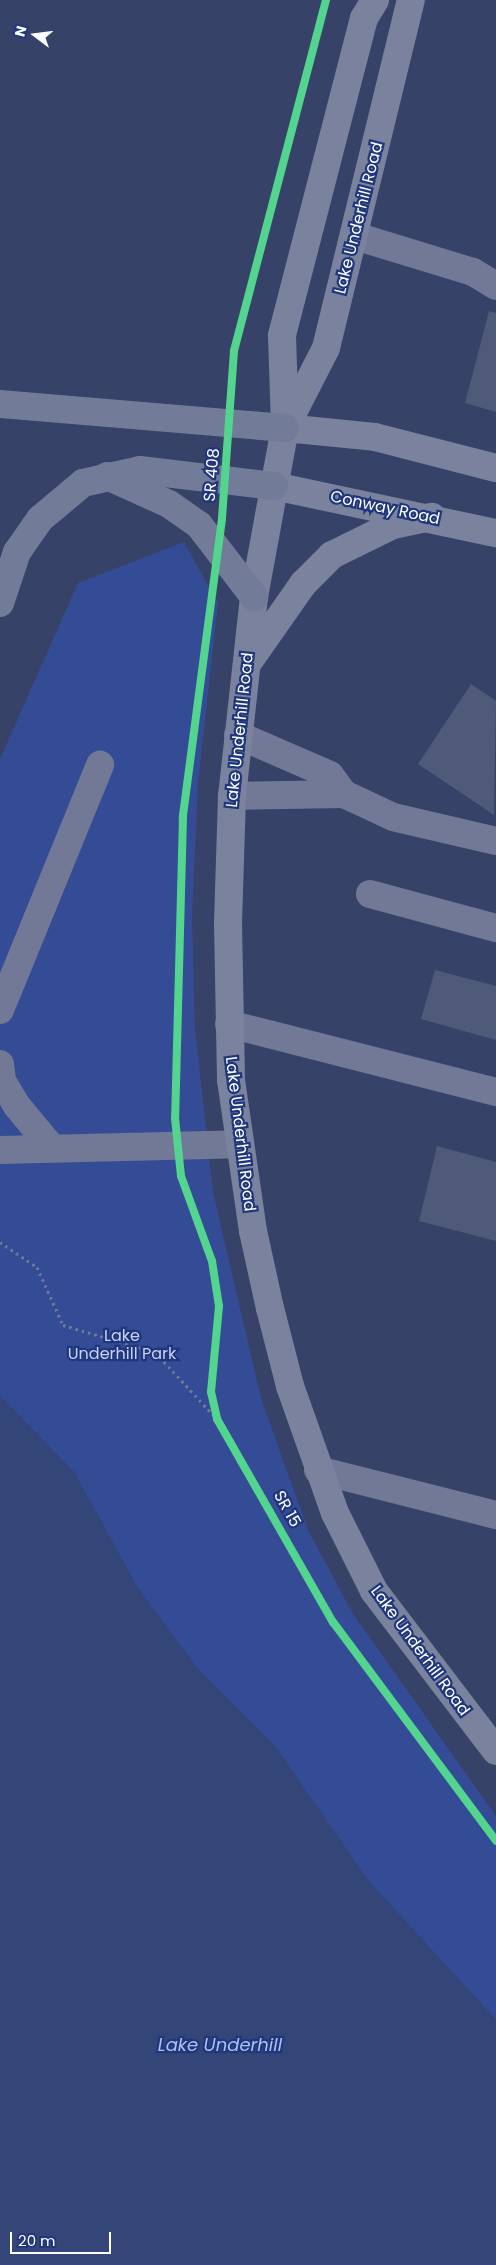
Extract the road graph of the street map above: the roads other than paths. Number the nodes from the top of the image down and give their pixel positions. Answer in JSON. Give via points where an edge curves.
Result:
{"nodes":[{"id":1,"x":375,"y":0,"type":"edge"},
{"id":2,"x":411,"y":0,"type":"edge"},
{"id":3,"x":354,"y":236,"type":"junction"},
{"id":4,"x":496,"y":286,"type":"edge"},
{"id":5,"x":0,"y":404,"type":"edge"},
{"id":6,"x":285,"y":428,"type":"junction"},
{"id":7,"x":496,"y":468,"type":"edge"},
{"id":8,"x":107,"y":476,"type":"junction"},
{"id":9,"x":274,"y":486,"type":"junction"},
{"id":10,"x":432,"y":517,"type":"junction"},
{"id":11,"x":496,"y":533,"type":"edge"},
{"id":12,"x":254,"y":597,"type":"junction"},
{"id":13,"x":0,"y":603,"type":"edge"},
{"id":14,"x":246,"y":666,"type":"junction"},
{"id":15,"x":238,"y":735,"type":"junction"},
{"id":16,"x":100,"y":765,"type":"dead end"},
{"id":17,"x":344,"y":794,"type":"junction"},
{"id":18,"x":232,"y":796,"type":"junction"},
{"id":19,"x":496,"y":841,"type":"edge"},
{"id":20,"x":370,"y":894,"type":"dead end"},
{"id":21,"x":496,"y":928,"type":"edge"},
{"id":22,"x":0,"y":1010,"type":"edge"},
{"id":23,"x":229,"y":1024,"type":"junction"},
{"id":24,"x":0,"y":1064,"type":"edge"},
{"id":25,"x":496,"y":1092,"type":"edge"},
{"id":26,"x":239,"y":1144,"type":"junction"},
{"id":27,"x":52,"y":1148,"type":"junction"},
{"id":28,"x":0,"y":1150,"type":"edge"},
{"id":29,"x":318,"y":1470,"type":"junction"},
{"id":30,"x":496,"y":1515,"type":"edge"},
{"id":31,"x":496,"y":1751,"type":"edge"}],
"edges":[{"from":1,"to":6,"type":"main road","name":"Lake Underhill Road","via":[[364,18],[282,336]]},
{"from":2,"to":3,"type":"main road","name":"Lake Underhill Road"},
{"from":3,"to":4,"type":"lane","via":[[472,272]]},
{"from":3,"to":6,"type":"main road","name":"Lake Underhill Road","via":[[326,348]]},
{"from":5,"to":6,"type":"highway"},
{"from":6,"to":7,"type":"main road","via":[[375,437]]},
{"from":6,"to":9,"type":"main road","name":"Lake Underhill Road"},
{"from":8,"to":9,"type":"highway","via":[[140,470]]},
{"from":8,"to":12,"type":"highway","via":[[169,504],[199,526]]},
{"from":8,"to":13,"type":"highway","via":[[83,483],[40,519],[17,552]]},
{"from":9,"to":10,"type":"main road","name":"Conway Road"},
{"from":9,"to":12,"type":"main road","name":"Lake Underhill Road"},
{"from":10,"to":11,"type":"main road","name":"Conway Road"},
{"from":10,"to":14,"type":"main road","via":[[393,525],[332,555],[303,584]]},
{"from":12,"to":14,"type":"main road","name":"Lake Underhill Road"},
{"from":14,"to":15,"type":"main road","name":"Lake Underhill Road"},
{"from":15,"to":17,"type":"lane","via":[[330,775]]},
{"from":15,"to":18,"type":"main road","name":"Lake Underhill Road"},
{"from":16,"to":22,"type":"lane"},
{"from":17,"to":18,"type":"lane"},
{"from":17,"to":19,"type":"lane","via":[[393,817]]},
{"from":18,"to":23,"type":"main road","name":"Lake Underhill Road"},
{"from":20,"to":21,"type":"lane"},
{"from":23,"to":25,"type":"lane"},
{"from":23,"to":26,"type":"main road","name":"Lake Underhill Road"},
{"from":24,"to":27,"type":"lane","via":[[2,1081],[17,1106]]},
{"from":26,"to":27,"type":"lane"},
{"from":26,"to":29,"type":"main road","name":"Lake Underhill Road","via":[[270,1308]]},
{"from":27,"to":28,"type":"lane"},
{"from":29,"to":30,"type":"lane"},
{"from":29,"to":31,"type":"main road","name":"Lake Underhill Road","via":[[374,1591]]}]}
